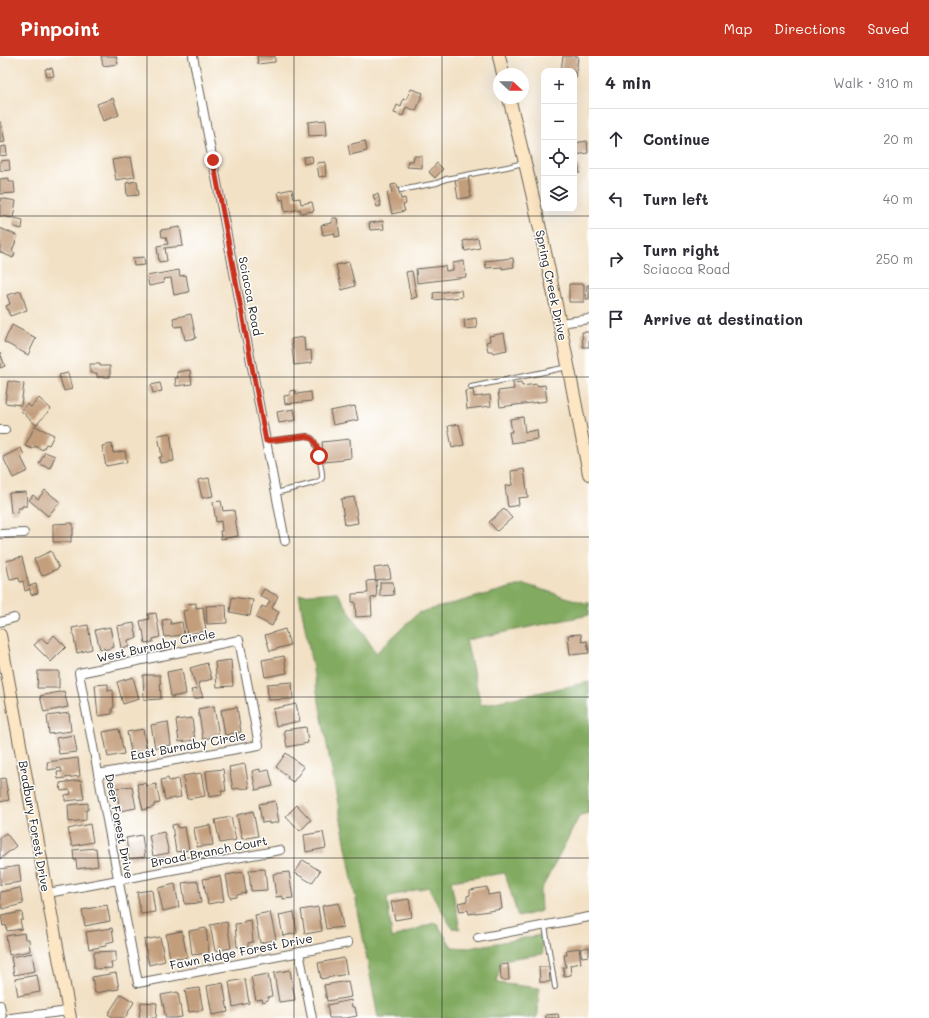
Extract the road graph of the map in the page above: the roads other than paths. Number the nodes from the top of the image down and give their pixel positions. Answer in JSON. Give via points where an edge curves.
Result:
{"nodes":[{"id":1,"x":193,"y":56,"type":"edge"},
{"id":2,"x":499,"y":56,"type":"edge"},
{"id":3,"x":502,"y":68,"type":"edge"},
{"id":4,"x":512,"y":104,"type":"edge"},
{"id":5,"x":526,"y":162,"type":"junction"},
{"id":6,"x":401,"y":190,"type":"dead end"},
{"id":7,"x":589,"y":319,"type":"edge"},
{"id":8,"x":560,"y":323,"type":"junction"},
{"id":9,"x":568,"y":367,"type":"junction"},
{"id":10,"x":471,"y":387,"type":"dead end"},
{"id":11,"x":266,"y":441,"type":"junction"},
{"id":12,"x":589,"y":474,"type":"edge"},
{"id":13,"x":276,"y":493,"type":"junction"},
{"id":14,"x":24,"y":533,"type":"dead end"},
{"id":15,"x":0,"y":534,"type":"edge"},
{"id":16,"x":285,"y":541,"type":"dead end"},
{"id":17,"x":14,"y":618,"type":"dead end"},
{"id":18,"x":0,"y":622,"type":"edge"},
{"id":19,"x":0,"y":635,"type":"edge"},
{"id":20,"x":79,"y":673,"type":"joint"},
{"id":21,"x":259,"y":745,"type":"joint"},
{"id":22,"x":98,"y":774,"type":"junction"},
{"id":23,"x":280,"y":850,"type":"dead end"},
{"id":24,"x":118,"y":880,"type":"junction"},
{"id":25,"x":48,"y":893,"type":"junction"},
{"id":26,"x":589,"y":917,"type":"edge"},
{"id":27,"x":544,"y":925,"type":"junction"},
{"id":28,"x":478,"y":938,"type":"dead end"},
{"id":29,"x":348,"y":943,"type":"dead end"},
{"id":30,"x":299,"y":952,"type":"junction"},
{"id":31,"x":138,"y":983,"type":"joint"},
{"id":32,"x":555,"y":988,"type":"dead end"},
{"id":33,"x":0,"y":1005,"type":"edge"},
{"id":34,"x":70,"y":1014,"type":"edge"},
{"id":35,"x":2,"y":1018,"type":"edge"},
{"id":36,"x":11,"y":1018,"type":"edge"},
{"id":37,"x":312,"y":1018,"type":"edge"}],
"edges":[{"from":1,"to":11,"type":"street","name":"Sciacca Road"},
{"from":2,"to":3,"type":"street"},
{"from":4,"to":5,"type":"street","name":"Spring Creek Drive"},
{"from":5,"to":6,"type":"lane"},
{"from":5,"to":8,"type":"street","name":"Spring Creek Drive"},
{"from":7,"to":8,"type":"street"},
{"from":8,"to":9,"type":"street","name":"Spring Creek Drive"},
{"from":9,"to":10,"type":"lane"},
{"from":9,"to":12,"type":"street","name":"Spring Creek Drive"},
{"from":11,"to":13,"type":"street","name":"Sciacca Road"},
{"from":11,"to":13,"type":"lane","via":[[311,437],[319,456],[322,473],[319,481]]},
{"from":13,"to":16,"type":"street","name":"Sciacca Road"},
{"from":14,"to":15,"type":"street"},
{"from":17,"to":18,"type":"street"},
{"from":19,"to":25,"type":"street","name":"Bradbury Forest Drive"},
{"from":20,"to":21,"type":"street","name":"West Burnaby Circle","via":[[239,640]]},
{"from":20,"to":22,"type":"street","name":"Deer Forest Drive"},
{"from":21,"to":22,"type":"street","name":"East Burnaby Circle"},
{"from":22,"to":24,"type":"street","name":"Deer Forest Drive"},
{"from":23,"to":24,"type":"street","name":"Broad Branch Court"},
{"from":24,"to":25,"type":"street","name":"Broad Branch Court"},
{"from":24,"to":31,"type":"street","name":"Deer Forest Drive"},
{"from":25,"to":34,"type":"street","name":"Bradbury Forest Drive"},
{"from":26,"to":27,"type":"street"},
{"from":27,"to":28,"type":"street"},
{"from":27,"to":32,"type":"lane"},
{"from":29,"to":30,"type":"street","name":"Fawn Ridge Forest Drive"},
{"from":30,"to":31,"type":"street","name":"Fawn Ridge Forest Drive"},
{"from":30,"to":37,"type":"street"},
{"from":33,"to":35,"type":"street"},
{"from":34,"to":36,"type":"street"}]}
